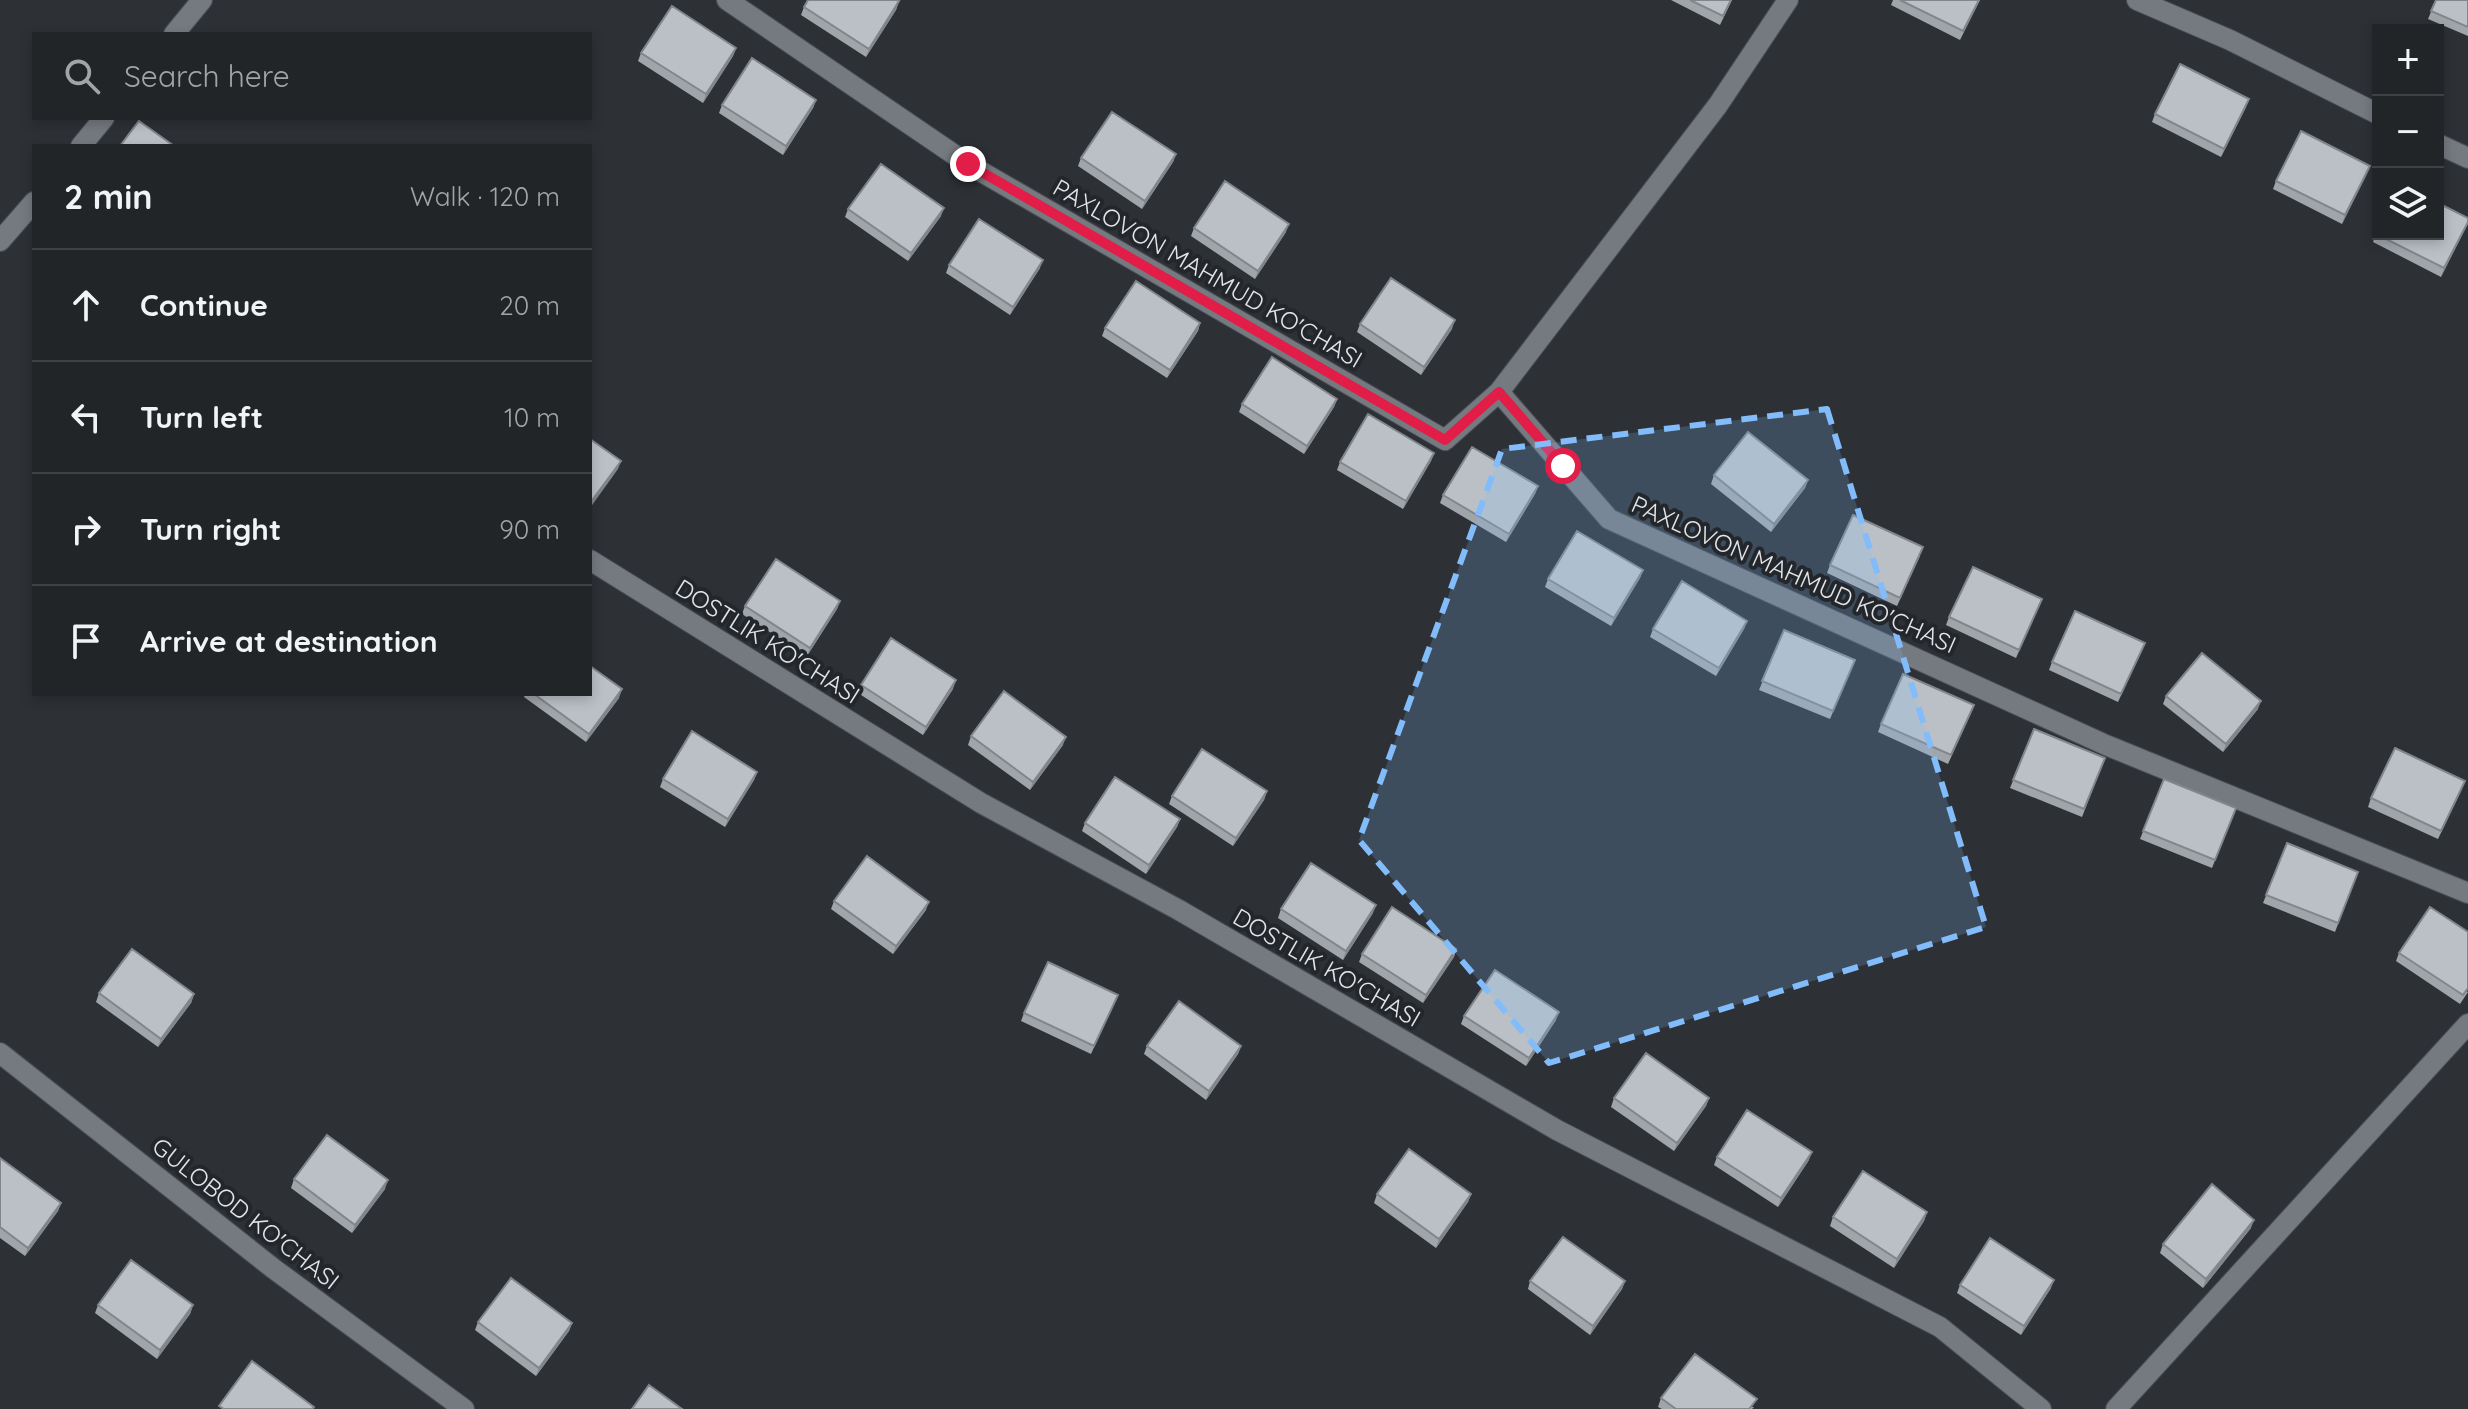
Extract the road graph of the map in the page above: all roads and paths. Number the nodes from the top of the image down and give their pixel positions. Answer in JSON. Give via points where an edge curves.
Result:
{"nodes":[{"id":1,"x":202,"y":0,"type":"edge"},
{"id":2,"x":727,"y":0,"type":"edge"},
{"id":3,"x":1788,"y":0,"type":"edge"},
{"id":4,"x":2137,"y":0,"type":"edge"},
{"id":5,"x":176,"y":32,"type":"edge"},
{"id":6,"x":2372,"y":111,"type":"edge"},
{"id":7,"x":102,"y":120,"type":"edge"},
{"id":8,"x":83,"y":144,"type":"edge"},
{"id":9,"x":2444,"y":147,"type":"edge"},
{"id":10,"x":2468,"y":158,"type":"edge"},
{"id":11,"x":32,"y":204,"type":"edge"},
{"id":12,"x":0,"y":241,"type":"edge"},
{"id":13,"x":1499,"y":392,"type":"junction"},
{"id":14,"x":592,"y":561,"type":"edge"},
{"id":15,"x":2468,"y":893,"type":"edge"},
{"id":16,"x":2468,"y":1024,"type":"edge"},
{"id":17,"x":0,"y":1053,"type":"edge"},
{"id":18,"x":464,"y":1409,"type":"edge"},
{"id":19,"x":2041,"y":1409,"type":"edge"},
{"id":20,"x":2116,"y":1409,"type":"edge"}],
"edges":[{"from":1,"to":5,"type":"street"},
{"from":2,"to":13,"type":"street","name":"PAXLOVON MAHMUD KO'CHASI","via":[[968,164],[1445,440]]},
{"from":3,"to":13,"type":"street","via":[[1718,105]]},
{"from":4,"to":6,"type":"street"},
{"from":7,"to":8,"type":"street"},
{"from":9,"to":10,"type":"street"},
{"from":11,"to":12,"type":"street"},
{"from":13,"to":15,"type":"street","name":"PAXLOVON MAHMUD KO'CHASI","via":[[1609,519],[2106,745]]},
{"from":14,"to":19,"type":"street","name":"DOSTLIK KO'CHASI","via":[[981,803],[1179,910],[1557,1130],[1940,1327]]},
{"from":16,"to":20,"type":"street"},
{"from":17,"to":18,"type":"street","name":"GULOBOD KO'CHASI","via":[[274,1269]]}]}
